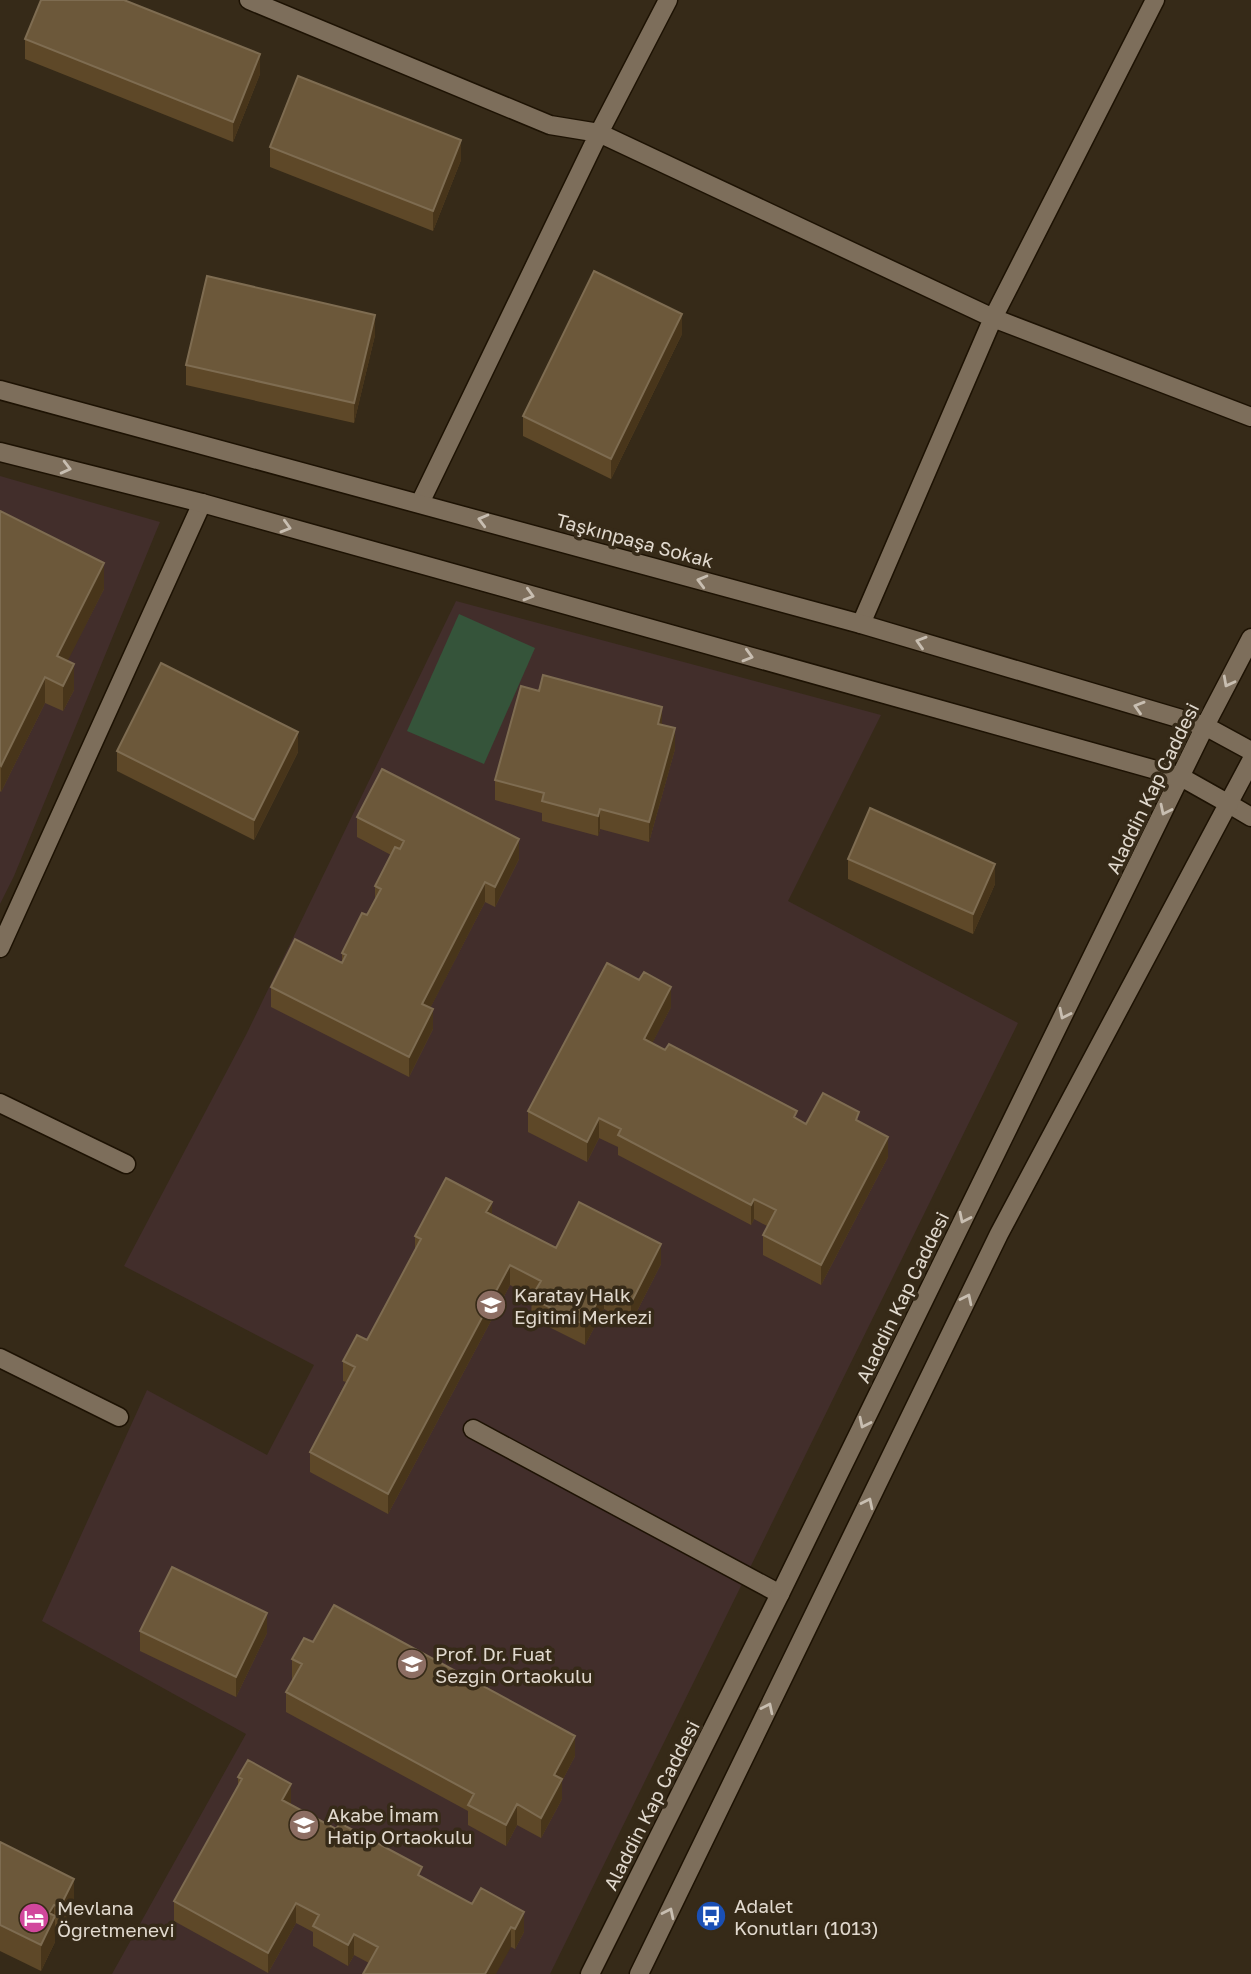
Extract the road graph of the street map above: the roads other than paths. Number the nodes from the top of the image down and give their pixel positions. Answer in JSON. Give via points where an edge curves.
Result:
{"nodes":[{"id":1,"x":249,"y":0,"type":"edge"},
{"id":2,"x":668,"y":0,"type":"edge"},
{"id":3,"x":1155,"y":0,"type":"edge"},
{"id":4,"x":599,"y":133,"type":"junction"},
{"id":5,"x":993,"y":318,"type":"junction"},
{"id":6,"x":0,"y":390,"type":"edge"},
{"id":7,"x":1251,"y":417,"type":"edge"},
{"id":8,"x":0,"y":452,"type":"edge"},
{"id":9,"x":202,"y":503,"type":"junction"},
{"id":10,"x":420,"y":503,"type":"junction"},
{"id":11,"x":861,"y":624,"type":"junction"},
{"id":12,"x":1251,"y":638,"type":"edge"},
{"id":13,"x":1205,"y":726,"type":"junction"},
{"id":14,"x":1251,"y":751,"type":"edge"},
{"id":15,"x":1251,"y":761,"type":"edge"},
{"id":16,"x":1181,"y":777,"type":"junction"},
{"id":17,"x":1229,"y":804,"type":"junction"},
{"id":18,"x":1251,"y":817,"type":"edge"},
{"id":19,"x":0,"y":948,"type":"edge"},
{"id":20,"x":0,"y":1103,"type":"edge"},
{"id":21,"x":126,"y":1164,"type":"dead end"},
{"id":22,"x":0,"y":1358,"type":"edge"},
{"id":23,"x":119,"y":1417,"type":"dead end"},
{"id":24,"x":473,"y":1429,"type":"dead end"},
{"id":25,"x":780,"y":1594,"type":"junction"},
{"id":26,"x":590,"y":1974,"type":"edge"},
{"id":27,"x":639,"y":1974,"type":"edge"}],
"edges":[{"from":1,"to":4,"type":"street","via":[[550,125]]},
{"from":2,"to":4,"type":"street"},
{"from":3,"to":5,"type":"street"},
{"from":4,"to":5,"type":"street"},
{"from":4,"to":10,"type":"street"},
{"from":5,"to":7,"type":"street"},
{"from":5,"to":11,"type":"street"},
{"from":6,"to":10,"type":"street","name":"Taşkınpaşa Sokak"},
{"from":8,"to":9,"type":"street","one_way":true},
{"from":9,"to":16,"type":"street","one_way":true},
{"from":9,"to":19,"type":"street"},
{"from":11,"to":10,"type":"street","name":"Taşkınpaşa Sokak","one_way":true},
{"from":13,"to":11,"type":"street","name":"Taşkınpaşa Sokak","one_way":true},
{"from":12,"to":13,"type":"street","name":"Aladdin Kap Caddesi","one_way":true},
{"from":13,"to":14,"type":"street","name":"Taşkınpaşa Sokak"},
{"from":13,"to":16,"type":"street","name":"Aladdin Kap Caddesi"},
{"from":15,"to":17,"type":"street"},
{"from":16,"to":17,"type":"street"},
{"from":16,"to":25,"type":"street","name":"Aladdin Kap Caddesi","one_way":true},
{"from":17,"to":18,"type":"street"},
{"from":27,"to":17,"type":"street","one_way":true,"via":[[999,1234]]},
{"from":20,"to":21,"type":"street"},
{"from":22,"to":23,"type":"street"},
{"from":24,"to":25,"type":"street"},
{"from":25,"to":26,"type":"street","name":"Aladdin Kap Caddesi"}]}
